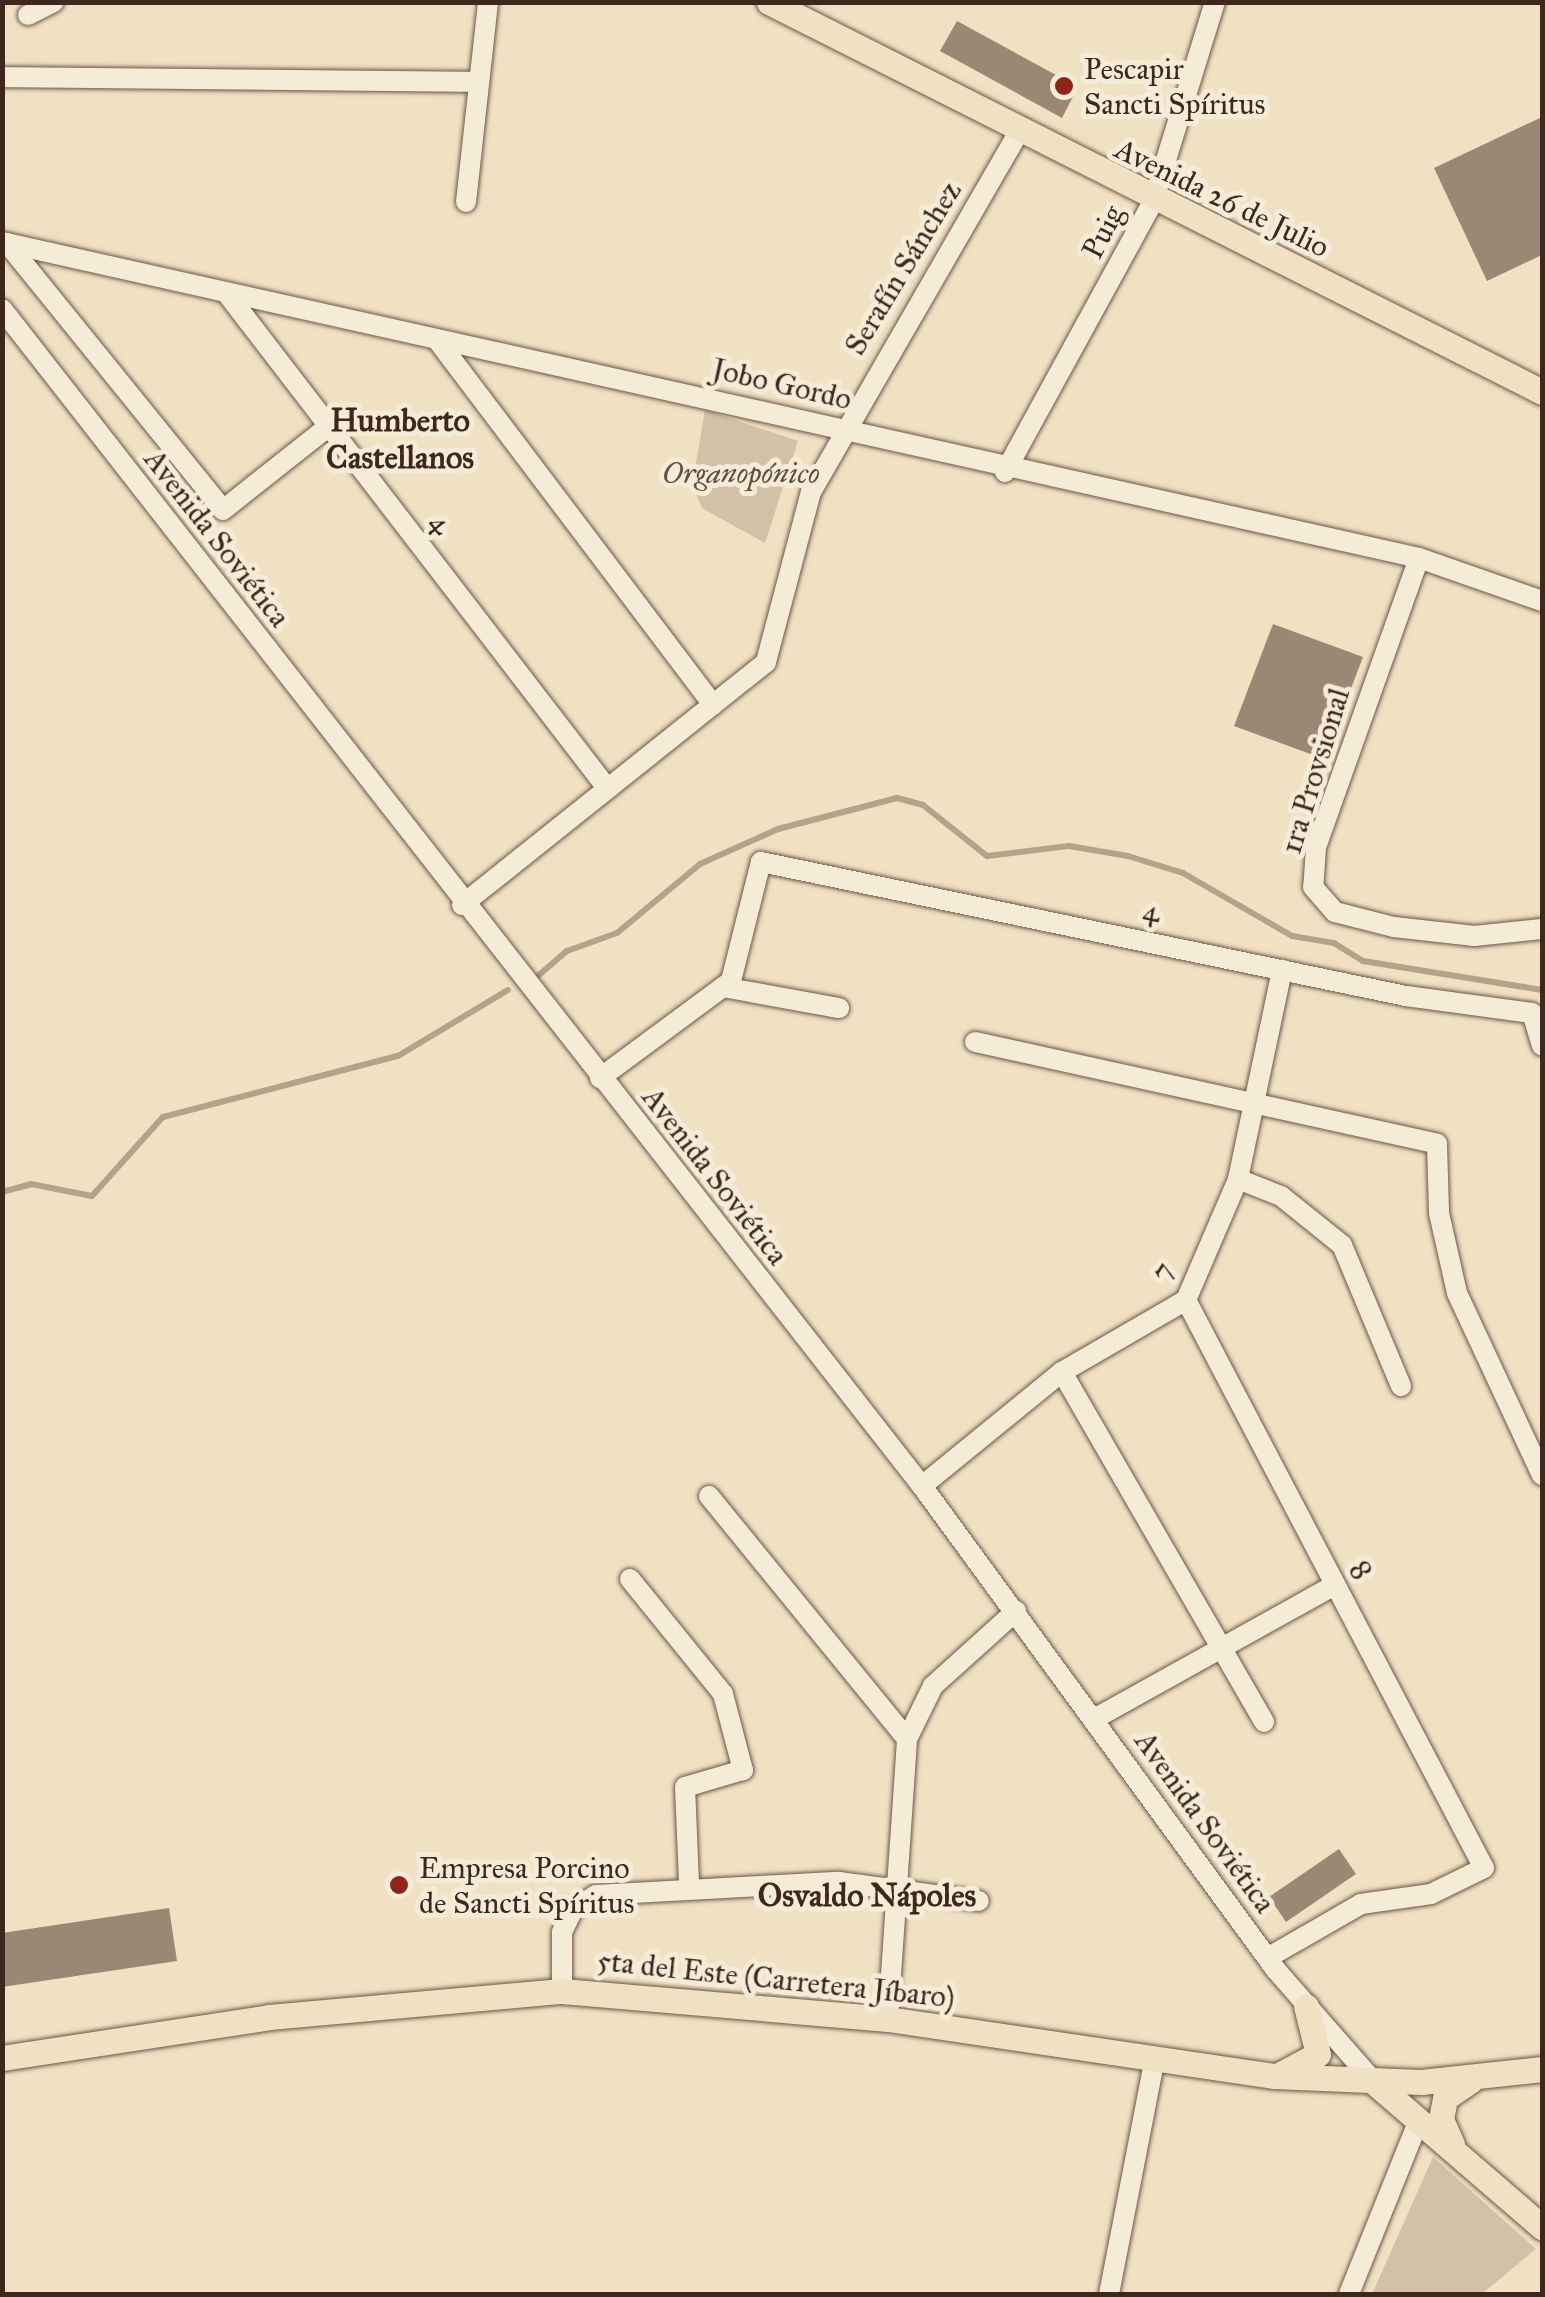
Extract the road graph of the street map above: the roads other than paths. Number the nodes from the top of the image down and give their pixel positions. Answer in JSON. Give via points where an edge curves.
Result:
{"nodes":[{"id":1,"x":54,"y":2,"type":"edge"},
{"id":2,"x":488,"y":2,"type":"edge"},
{"id":3,"x":769,"y":2,"type":"edge"},
{"id":4,"x":1215,"y":2,"type":"edge"},
{"id":5,"x":28,"y":16,"type":"dead end"},
{"id":6,"x":2,"y":77,"type":"edge"},
{"id":7,"x":479,"y":82,"type":"junction"},
{"id":8,"x":1020,"y":132,"type":"junction"},
{"id":9,"x":466,"y":202,"type":"dead end"},
{"id":10,"x":1153,"y":202,"type":"junction"},
{"id":11,"x":5,"y":243,"type":"edge"},
{"id":12,"x":228,"y":294,"type":"junction"},
{"id":13,"x":2,"y":309,"type":"edge"},
{"id":14,"x":438,"y":341,"type":"junction"},
{"id":15,"x":1542,"y":392,"type":"edge"},
{"id":16,"x":328,"y":426,"type":"junction"},
{"id":17,"x":842,"y":428,"type":"junction"},
{"id":18,"x":1004,"y":472,"type":"junction"},
{"id":19,"x":1418,"y":558,"type":"junction"},
{"id":20,"x":1542,"y":601,"type":"edge"},
{"id":21,"x":712,"y":705,"type":"junction"},
{"id":22,"x":608,"y":788,"type":"junction"},
{"id":23,"x":462,"y":905,"type":"junction"},
{"id":24,"x":1542,"y":929,"type":"edge"},
{"id":25,"x":1282,"y":970,"type":"junction"},
{"id":26,"x":723,"y":987,"type":"junction"},
{"id":27,"x":839,"y":1008,"type":"dead end"},
{"id":28,"x":976,"y":1042,"type":"dead end"},
{"id":29,"x":1542,"y":1046,"type":"edge"},
{"id":30,"x":600,"y":1078,"type":"junction"},
{"id":31,"x":1256,"y":1102,"type":"junction"},
{"id":32,"x":1238,"y":1179,"type":"junction"},
{"id":33,"x":1186,"y":1300,"type":"junction"},
{"id":34,"x":1062,"y":1372,"type":"junction"},
{"id":35,"x":1401,"y":1386,"type":"dead end"},
{"id":36,"x":1542,"y":1475,"type":"edge"},
{"id":37,"x":922,"y":1486,"type":"junction"},
{"id":38,"x":709,"y":1496,"type":"dead end"},
{"id":39,"x":630,"y":1578,"type":"dead end"},
{"id":40,"x":1335,"y":1585,"type":"junction"},
{"id":41,"x":1016,"y":1612,"type":"junction"},
{"id":42,"x":1224,"y":1646,"type":"junction"},
{"id":43,"x":1094,"y":1719,"type":"junction"},
{"id":44,"x":1264,"y":1722,"type":"dead end"},
{"id":45,"x":907,"y":1739,"type":"junction"},
{"id":46,"x":689,"y":1884,"type":"junction"},
{"id":47,"x":894,"y":1892,"type":"junction"},
{"id":48,"x":979,"y":1901,"type":"dead end"},
{"id":49,"x":1267,"y":1958,"type":"junction"},
{"id":50,"x":562,"y":1991,"type":"junction"},
{"id":51,"x":1306,"y":2006,"type":"junction"},
{"id":52,"x":888,"y":2018,"type":"junction"},
{"id":53,"x":2,"y":2058,"type":"edge"},
{"id":54,"x":1156,"y":2058,"type":"junction"},
{"id":55,"x":1542,"y":2069,"type":"edge"},
{"id":56,"x":1498,"y":2075,"type":"junction"},
{"id":57,"x":1274,"y":2076,"type":"junction"},
{"id":58,"x":1375,"y":2083,"type":"junction"},
{"id":59,"x":1418,"y":2120,"type":"junction"},
{"id":60,"x":1454,"y":2148,"type":"junction"},
{"id":61,"x":1542,"y":2227,"type":"edge"},
{"id":62,"x":1109,"y":2294,"type":"edge"},
{"id":63,"x":1349,"y":2294,"type":"edge"}],
"edges":[{"from":1,"to":5,"type":"street"},
{"from":2,"to":7,"type":"street"},
{"from":3,"to":8,"type":"main road","name":"Avenida 26 de Julio"},
{"from":4,"to":10,"type":"street","name":"Puig"},
{"from":6,"to":7,"type":"street"},
{"from":7,"to":9,"type":"street"},
{"from":8,"to":10,"type":"main road","name":"Avenida 26 de Julio"},
{"from":8,"to":17,"type":"street","name":"Serafín Sánchez"},
{"from":10,"to":15,"type":"main road","name":"Avenida 26 de Julio"},
{"from":10,"to":18,"type":"street","name":"Puig"},
{"from":11,"to":12,"type":"street","name":"Jobo Gordo"},
{"from":11,"to":16,"type":"street","via":[[222,510]]},
{"from":12,"to":14,"type":"street","name":"Jobo Gordo"},
{"from":12,"to":16,"type":"street","name":"4"},
{"from":13,"to":23,"type":"street","name":"Avenida Soviética"},
{"from":14,"to":17,"type":"street","name":"Jobo Gordo"},
{"from":14,"to":21,"type":"street"},
{"from":16,"to":22,"type":"street","name":"4"},
{"from":17,"to":18,"type":"street","name":"Jobo Gordo"},
{"from":17,"to":21,"type":"street","name":"Serafín Sánchez","via":[[790,546],[766,662]]},
{"from":18,"to":19,"type":"street","name":"Jobo Gordo"},
{"from":19,"to":20,"type":"street","name":"Jobo Gordo"},
{"from":19,"to":24,"type":"street","name":"1ra Provsional","via":[[1316,848],[1313,887],[1335,912],[1394,928],[1474,936]]},
{"from":21,"to":22,"type":"street"},
{"from":22,"to":23,"type":"street"},
{"from":23,"to":30,"type":"street","name":"Avenida Soviética"},
{"from":25,"to":26,"type":"street","name":"4","via":[[761,862]]},
{"from":25,"to":29,"type":"street","name":"4","via":[[1532,1014]]},
{"from":25,"to":31,"type":"street","name":"7"},
{"from":26,"to":27,"type":"street"},
{"from":26,"to":30,"type":"street"},
{"from":28,"to":31,"type":"street"},
{"from":30,"to":37,"type":"street","name":"Avenida Soviética"},
{"from":31,"to":32,"type":"street","name":"7"},
{"from":31,"to":36,"type":"street","via":[[1437,1144],[1439,1214],[1457,1293]]},
{"from":32,"to":33,"type":"street","name":"7"},
{"from":32,"to":35,"type":"street","via":[[1281,1196],[1342,1245]]},
{"from":33,"to":34,"type":"street","name":"7"},
{"from":33,"to":40,"type":"street","name":"8"},
{"from":34,"to":37,"type":"street","name":"7"},
{"from":34,"to":42,"type":"street"},
{"from":37,"to":41,"type":"street","name":"Avenida Soviética"},
{"from":38,"to":45,"type":"street"},
{"from":39,"to":46,"type":"street","via":[[723,1694],[744,1770],[685,1787]]},
{"from":40,"to":42,"type":"street"},
{"from":40,"to":49,"type":"street","name":"8","via":[[1484,1868],[1431,1894],[1361,1904]]},
{"from":41,"to":43,"type":"street","name":"Avenida Soviética"},
{"from":41,"to":45,"type":"street","via":[[933,1686]]},
{"from":42,"to":43,"type":"street"},
{"from":42,"to":44,"type":"street"},
{"from":43,"to":49,"type":"street","name":"Avenida Soviética"},
{"from":45,"to":47,"type":"street"},
{"from":46,"to":47,"type":"street","via":[[838,1882]]},
{"from":46,"to":50,"type":"street","via":[[596,1895],[573,1909],[562,1932]]},
{"from":47,"to":48,"type":"street"},
{"from":47,"to":52,"type":"street"},
{"from":49,"to":51,"type":"street","name":"Avenida Soviética"},
{"from":50,"to":52,"type":"main road","name":"5ta del Este (Carretera Jíbaro)"},
{"from":50,"to":53,"type":"main road","name":"5ta del Este (Carretera Jíbaro)","via":[[269,2016]]},
{"from":51,"to":57,"type":"main road","via":[[1318,2054]]},
{"from":51,"to":58,"type":"street","name":"Avenida Soviética"},
{"from":52,"to":54,"type":"main road","name":"5ta del Este (Carretera Jíbaro)"},
{"from":54,"to":57,"type":"main road","name":"5ta del Este (Carretera Jíbaro)"},
{"from":54,"to":62,"type":"street"},
{"from":55,"to":56,"type":"main road","name":"5ta del Este (Carretera Jíbaro)"},
{"from":56,"to":58,"type":"main road","name":"5ta del Este (Carretera Jíbaro)"},
{"from":56,"to":60,"type":"main road","via":[[1459,2084],[1445,2098],[1441,2119]]},
{"from":57,"to":58,"type":"main road","name":"5ta del Este (Carretera Jíbaro)"},
{"from":58,"to":59,"type":"main road"},
{"from":59,"to":60,"type":"main road"},
{"from":59,"to":63,"type":"street"},
{"from":60,"to":61,"type":"main road"}]}
